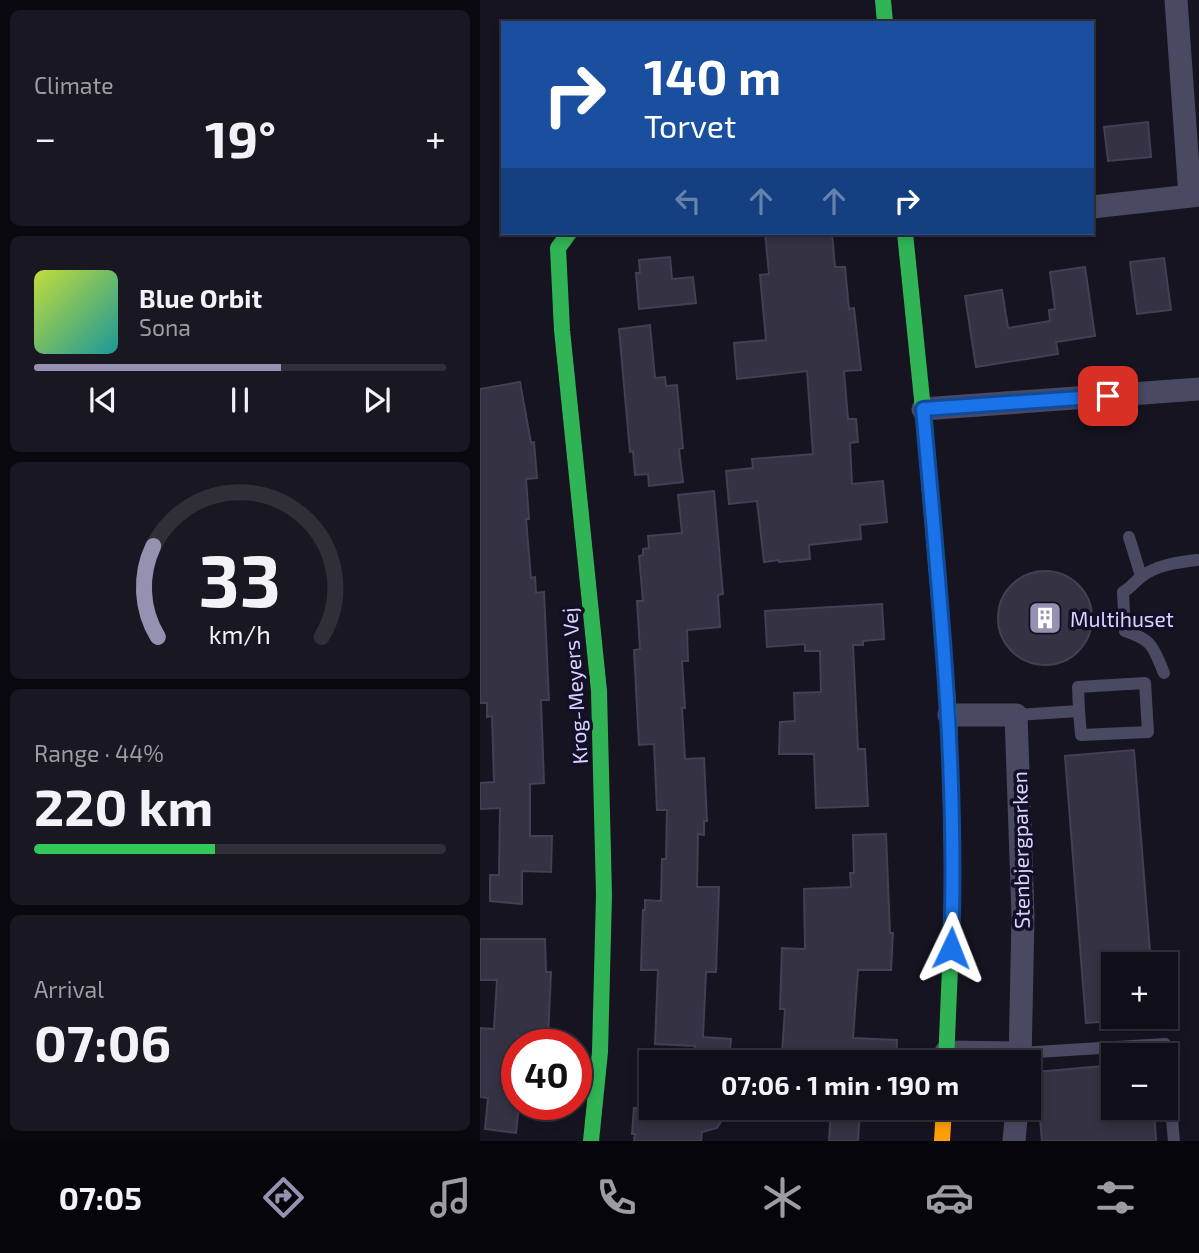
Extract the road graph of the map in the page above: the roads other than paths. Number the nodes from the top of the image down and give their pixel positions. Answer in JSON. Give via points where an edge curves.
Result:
{"nodes":[{"id":1,"x":883,"y":0,"type":"edge"},
{"id":2,"x":1176,"y":0,"type":"edge"},
{"id":3,"x":885,"y":21,"type":"edge"},
{"id":4,"x":1195,"y":196,"type":"edge"},
{"id":5,"x":1094,"y":207,"type":"edge"},
{"id":6,"x":568,"y":235,"type":"edge"},
{"id":7,"x":905,"y":235,"type":"edge"},
{"id":8,"x":1199,"y":389,"type":"edge"},
{"id":9,"x":923,"y":409,"type":"junction"},
{"id":10,"x":1129,"y":537,"type":"dead end"},
{"id":11,"x":1197,"y":560,"type":"dead end"},
{"id":12,"x":1141,"y":576,"type":"junction"},
{"id":13,"x":1164,"y":673,"type":"dead end"},
{"id":14,"x":1079,"y":711,"type":"junction"},
{"id":15,"x":949,"y":715,"type":"junction"},
{"id":16,"x":1016,"y":715,"type":"junction"},
{"id":17,"x":946,"y":1050,"type":"edge"},
{"id":18,"x":1020,"y":1050,"type":"edge"},
{"id":19,"x":1041,"y":1056,"type":"edge"},
{"id":20,"x":943,"y":1120,"type":"edge"},
{"id":21,"x":1016,"y":1120,"type":"edge"},
{"id":22,"x":591,"y":1141,"type":"edge"},
{"id":23,"x":941,"y":1141,"type":"edge"},
{"id":24,"x":1014,"y":1141,"type":"edge"},
{"id":25,"x":1175,"y":1141,"type":"edge"}],
"edges":[{"from":1,"to":3,"type":"street"},
{"from":2,"to":4,"type":"street"},
{"from":4,"to":5,"type":"street"},
{"from":6,"to":22,"type":"street","name":"Krog-Meyers Vej","via":[[558,248],[562,330],[599,691],[604,895],[600,1052]]},
{"from":7,"to":9,"type":"street"},
{"from":8,"to":9,"type":"street"},
{"from":9,"to":15,"type":"street"},
{"from":10,"to":12,"type":"lane"},
{"from":11,"to":12,"type":"lane","via":[[1172,563]]},
{"from":12,"to":13,"type":"lane","via":[[1123,592],[1125,631],[1144,637]]},
{"from":14,"to":14,"type":"lane","via":[[1078,687],[1145,683],[1148,732],[1081,736]]},
{"from":14,"to":16,"type":"lane"},
{"from":15,"to":16,"type":"street"},
{"from":15,"to":17,"type":"street","via":[[953,896]]},
{"from":16,"to":18,"type":"street","name":"Stenbjergparken","via":[[1023,916]]},
{"from":19,"to":25,"type":"lane","via":[[1165,1044]]},
{"from":20,"to":23,"type":"street"},
{"from":21,"to":24,"type":"street"}]}
